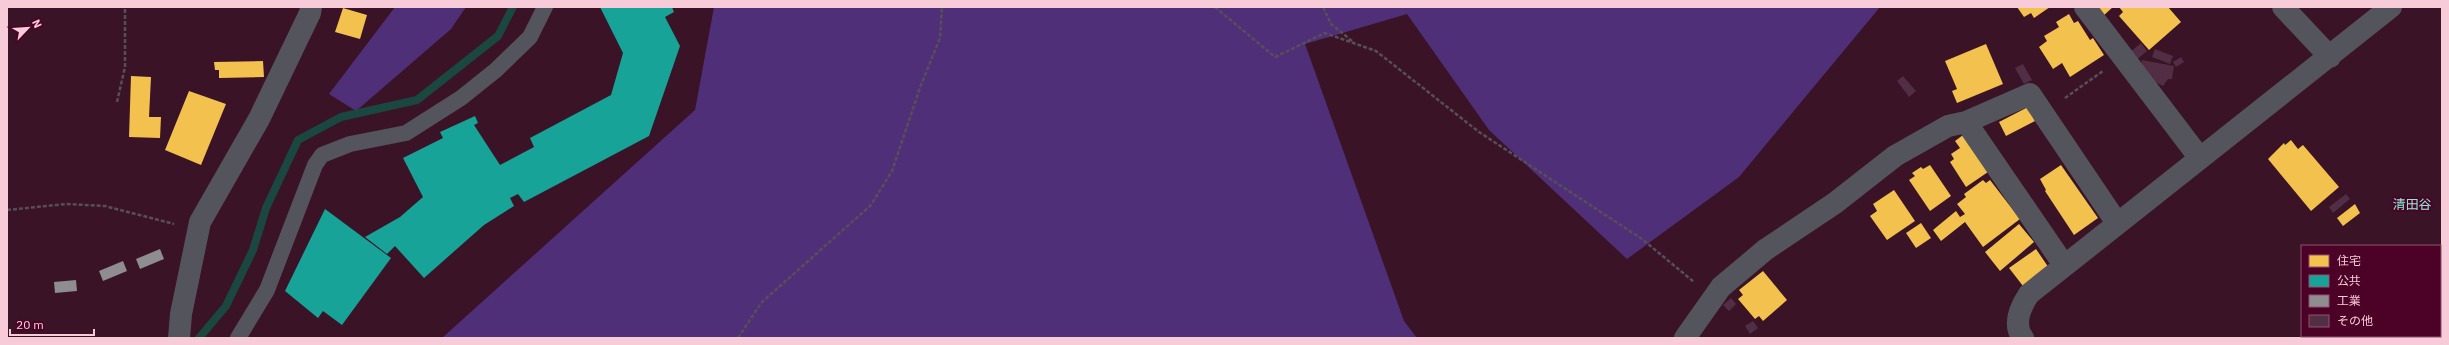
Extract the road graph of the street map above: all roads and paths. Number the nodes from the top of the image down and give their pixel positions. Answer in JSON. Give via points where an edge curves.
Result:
{"nodes":[{"id":1,"x":125,"y":7,"type":"edge"},
{"id":2,"x":311,"y":7,"type":"edge"},
{"id":3,"x":545,"y":7,"type":"edge"},
{"id":4,"x":942,"y":7,"type":"edge"},
{"id":5,"x":1215,"y":7,"type":"edge"},
{"id":6,"x":1323,"y":7,"type":"edge"},
{"id":7,"x":2085,"y":7,"type":"edge"},
{"id":8,"x":2283,"y":7,"type":"edge"},
{"id":9,"x":2391,"y":7,"type":"edge"},
{"id":10,"x":1354,"y":43,"type":"junction"},
{"id":11,"x":2123,"y":57,"type":"junction"},
{"id":12,"x":2330,"y":57,"type":"junction"},
{"id":13,"x":117,"y":102,"type":"dead end"},
{"id":14,"x":2043,"y":113,"type":"junction"},
{"id":15,"x":1966,"y":122,"type":"junction"},
{"id":16,"x":2199,"y":157,"type":"junction"},
{"id":17,"x":7,"y":210,"type":"edge"},
{"id":18,"x":2117,"y":223,"type":"junction"},
{"id":19,"x":198,"y":230,"type":"junction"},
{"id":20,"x":2064,"y":265,"type":"junction"},
{"id":21,"x":1713,"y":298,"type":"junction"},
{"id":22,"x":179,"y":335,"type":"edge"},
{"id":23,"x":238,"y":338,"type":"edge"},
{"id":24,"x":738,"y":338,"type":"edge"},
{"id":25,"x":1685,"y":338,"type":"edge"},
{"id":26,"x":2023,"y":338,"type":"edge"}],
"edges":[{"from":1,"to":13,"type":"path","via":[[125,67]]},
{"from":2,"to":19,"type":"street","via":[[259,119],[200,222]]},
{"from":3,"to":23,"type":"lane","via":[[530,37],[496,70],[460,98],[406,133],[350,144],[322,155],[315,166],[267,290]]},
{"from":4,"to":24,"type":"path","via":[[940,38],[892,171],[884,185],[871,205],[761,303]]},
{"from":5,"to":10,"type":"path","via":[[1275,57],[1325,33]]},
{"from":6,"to":10,"type":"path","via":[[1331,24]]},
{"from":7,"to":11,"type":"street"},
{"from":8,"to":12,"type":"street"},
{"from":9,"to":12,"type":"street"},
{"from":10,"to":21,"type":"path","via":[[1376,51],[1479,132],[1642,239]]},
{"from":11,"to":14,"type":"path"},
{"from":11,"to":16,"type":"street"},
{"from":12,"to":16,"type":"street"},
{"from":14,"to":15,"type":"street","via":[[2028,90]]},
{"from":14,"to":18,"type":"street"},
{"from":15,"to":20,"type":"street"},
{"from":15,"to":21,"type":"street","via":[[1948,126],[1895,156],[1835,203],[1765,250],[1721,287]]},
{"from":16,"to":18,"type":"street"},
{"from":17,"to":19,"type":"path","via":[[66,204],[105,206]]},
{"from":18,"to":20,"type":"street"},
{"from":19,"to":22,"type":"street"},
{"from":20,"to":26,"type":"street","via":[[2029,294],[2019,309],[2019,333]]},
{"from":21,"to":25,"type":"street"}]}
